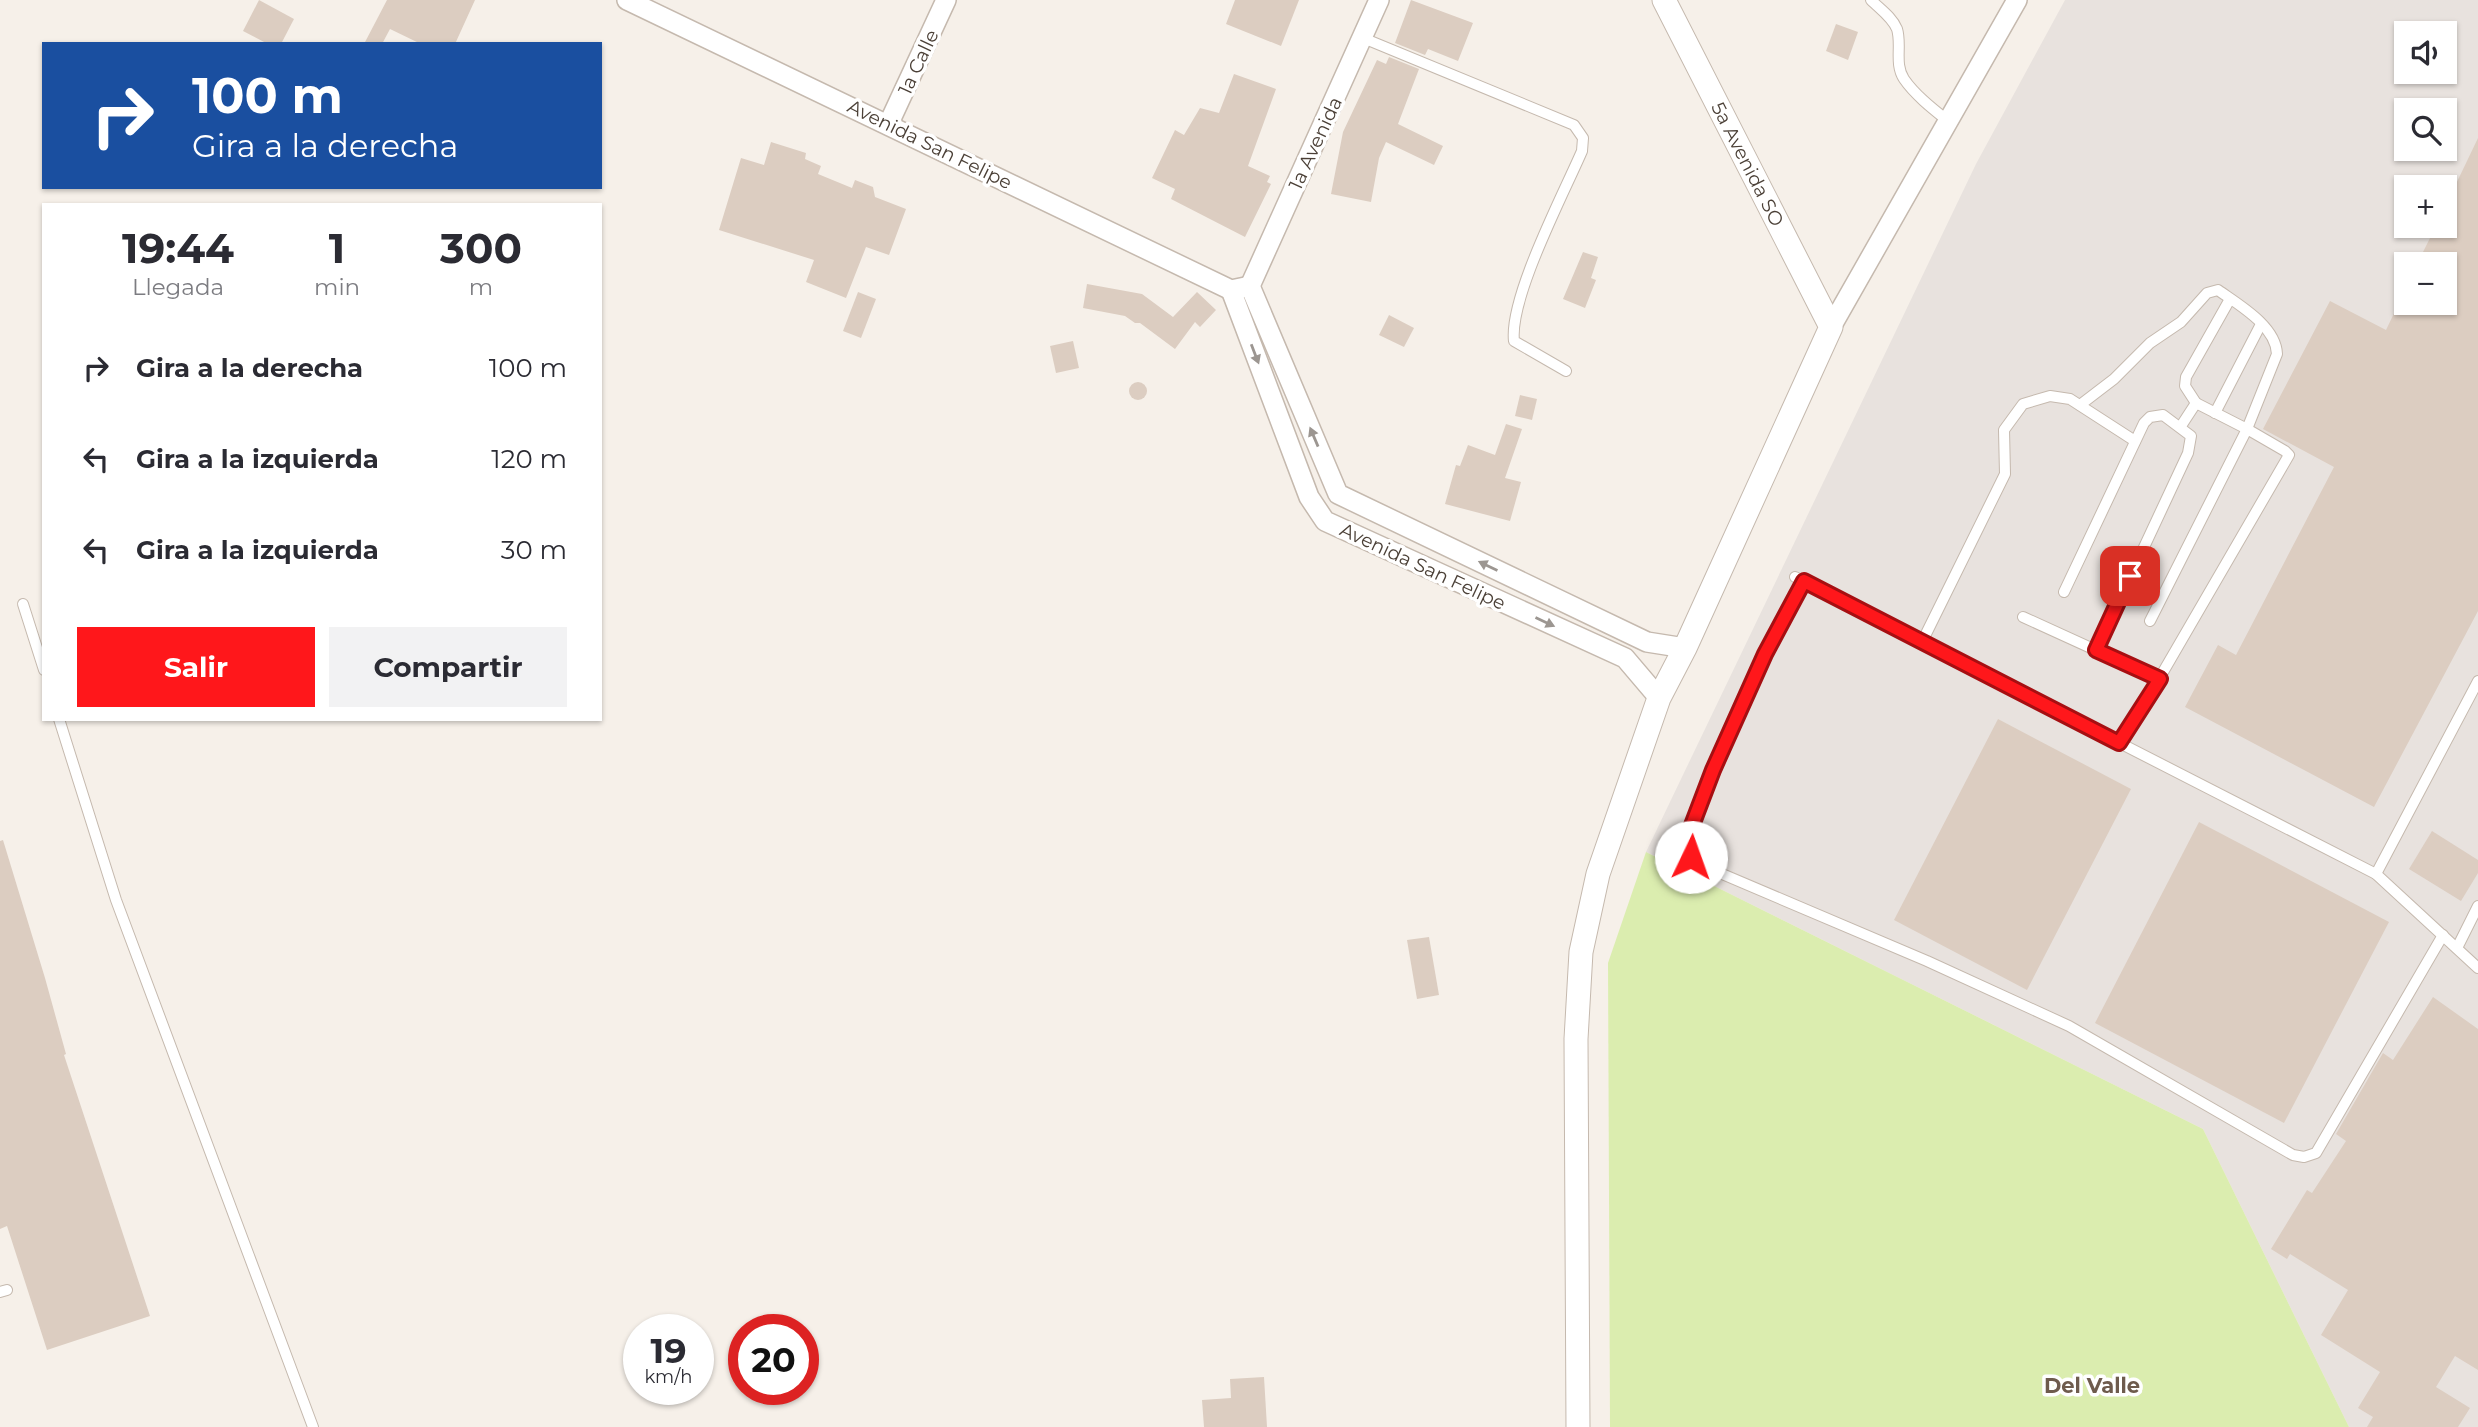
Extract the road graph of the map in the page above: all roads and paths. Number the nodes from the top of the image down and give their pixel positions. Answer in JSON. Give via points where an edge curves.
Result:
{"nodes":[{"id":1,"x":626,"y":0,"type":"edge"},
{"id":2,"x":946,"y":0,"type":"edge"},
{"id":3,"x":1379,"y":0,"type":"edge"},
{"id":4,"x":1664,"y":0,"type":"edge"},
{"id":5,"x":1871,"y":0,"type":"edge"},
{"id":6,"x":2017,"y":0,"type":"edge"},
{"id":7,"x":1363,"y":38,"type":"junction"},
{"id":8,"x":1948,"y":121,"type":"junction"},
{"id":9,"x":889,"y":123,"type":"junction"},
{"id":10,"x":1240,"y":288,"type":"junction"},
{"id":11,"x":2230,"y":299,"type":"junction"},
{"id":12,"x":2261,"y":324,"type":"junction"},
{"id":13,"x":1831,"y":327,"type":"junction"},
{"id":14,"x":1566,"y":371,"type":"dead end"},
{"id":15,"x":2196,"y":403,"type":"junction"},
{"id":16,"x":2080,"y":404,"type":"junction"},
{"id":17,"x":2215,"y":413,"type":"junction"},
{"id":18,"x":2181,"y":426,"type":"junction"},
{"id":19,"x":2247,"y":429,"type":"junction"},
{"id":20,"x":2135,"y":441,"type":"junction"},
{"id":21,"x":2064,"y":592,"type":"dead end"},
{"id":22,"x":23,"y":604,"type":"dead end"},
{"id":23,"x":2022,"y":617,"type":"dead end"},
{"id":24,"x":2150,"y":621,"type":"dead end"},
{"id":25,"x":1923,"y":640,"type":"junction"},
{"id":26,"x":1685,"y":648,"type":"junction"},
{"id":27,"x":2096,"y":650,"type":"junction"},
{"id":28,"x":42,"y":664,"type":"edge"},
{"id":29,"x":2160,"y":679,"type":"junction"},
{"id":30,"x":2478,"y":681,"type":"edge"},
{"id":31,"x":1659,"y":698,"type":"junction"},
{"id":32,"x":60,"y":721,"type":"edge"},
{"id":33,"x":2119,"y":743,"type":"junction"},
{"id":34,"x":2376,"y":874,"type":"junction"},
{"id":35,"x":2478,"y":906,"type":"edge"},
{"id":36,"x":2443,"y":934,"type":"junction"},
{"id":37,"x":2457,"y":948,"type":"junction"},
{"id":38,"x":2478,"y":968,"type":"edge"},
{"id":39,"x":313,"y":1427,"type":"edge"},
{"id":40,"x":1578,"y":1427,"type":"edge"}],
"edges":[{"from":1,"to":9,"type":"street","name":"Avenida San Felipe"},
{"from":2,"to":9,"type":"street","name":"1a Calle"},
{"from":3,"to":7,"type":"street","name":"1a Avenida"},
{"from":4,"to":13,"type":"street","name":"5a Avenida SO"},
{"from":5,"to":8,"type":"lane","via":[[1897,29],[1903,78]]},
{"from":6,"to":8,"type":"street"},
{"from":7,"to":10,"type":"street","name":"1a Avenida"},
{"from":7,"to":14,"type":"lane","via":[[1574,125],[1583,138],[1582,151],[1519,297],[1512,325],[1514,341]]},
{"from":8,"to":13,"type":"street"},
{"from":9,"to":10,"type":"street","name":"Avenida San Felipe"},
{"from":26,"to":10,"type":"street","name":"Avenida San Felipe","one_way":true,"via":[[1647,642],[1338,494]]},
{"from":10,"to":31,"type":"street","name":"Avenida San Felipe","one_way":true,"via":[[1309,497],[1325,521],[1625,658]]},
{"from":11,"to":12,"type":"lane"},
{"from":11,"to":15,"type":"lane","via":[[2186,377],[2185,386]]},
{"from":11,"to":16,"type":"lane","via":[[2218,290],[2207,293],[2181,322]]},
{"from":12,"to":17,"type":"lane"},
{"from":12,"to":19,"type":"lane","via":[[2276,345],[2277,355]]},
{"from":13,"to":26,"type":"street"},
{"from":15,"to":17,"type":"lane"},
{"from":15,"to":18,"type":"lane"},
{"from":16,"to":20,"type":"lane"},
{"from":16,"to":25,"type":"lane","via":[[2050,396],[2023,404],[2004,430],[2005,474]]},
{"from":17,"to":19,"type":"lane"},
{"from":18,"to":20,"type":"lane","via":[[2163,415],[2150,418]]},
{"from":18,"to":27,"type":"lane","via":[[2191,436],[2188,453]]},
{"from":19,"to":24,"type":"lane"},
{"from":19,"to":29,"type":"lane","via":[[2289,455]]},
{"from":20,"to":21,"type":"lane"},
{"from":22,"to":28,"type":"lane"},
{"from":23,"to":27,"type":"lane"},
{"from":25,"to":33,"type":"lane"},
{"from":25,"to":36,"type":"lane","via":[[1800,579],[1713,770],[1686,841],[1691,857],[2069,1026],[2293,1155],[2304,1157],[2316,1153]]},
{"from":26,"to":31,"type":"street"},
{"from":27,"to":29,"type":"lane"},
{"from":29,"to":33,"type":"lane"},
{"from":30,"to":34,"type":"lane"},
{"from":31,"to":40,"type":"street","via":[[1598,874],[1581,952],[1576,1039]]},
{"from":32,"to":39,"type":"lane","via":[[116,900]]},
{"from":33,"to":34,"type":"lane"},
{"from":34,"to":36,"type":"lane"},
{"from":35,"to":37,"type":"lane"},
{"from":36,"to":37,"type":"lane"},
{"from":37,"to":38,"type":"lane"}]}
